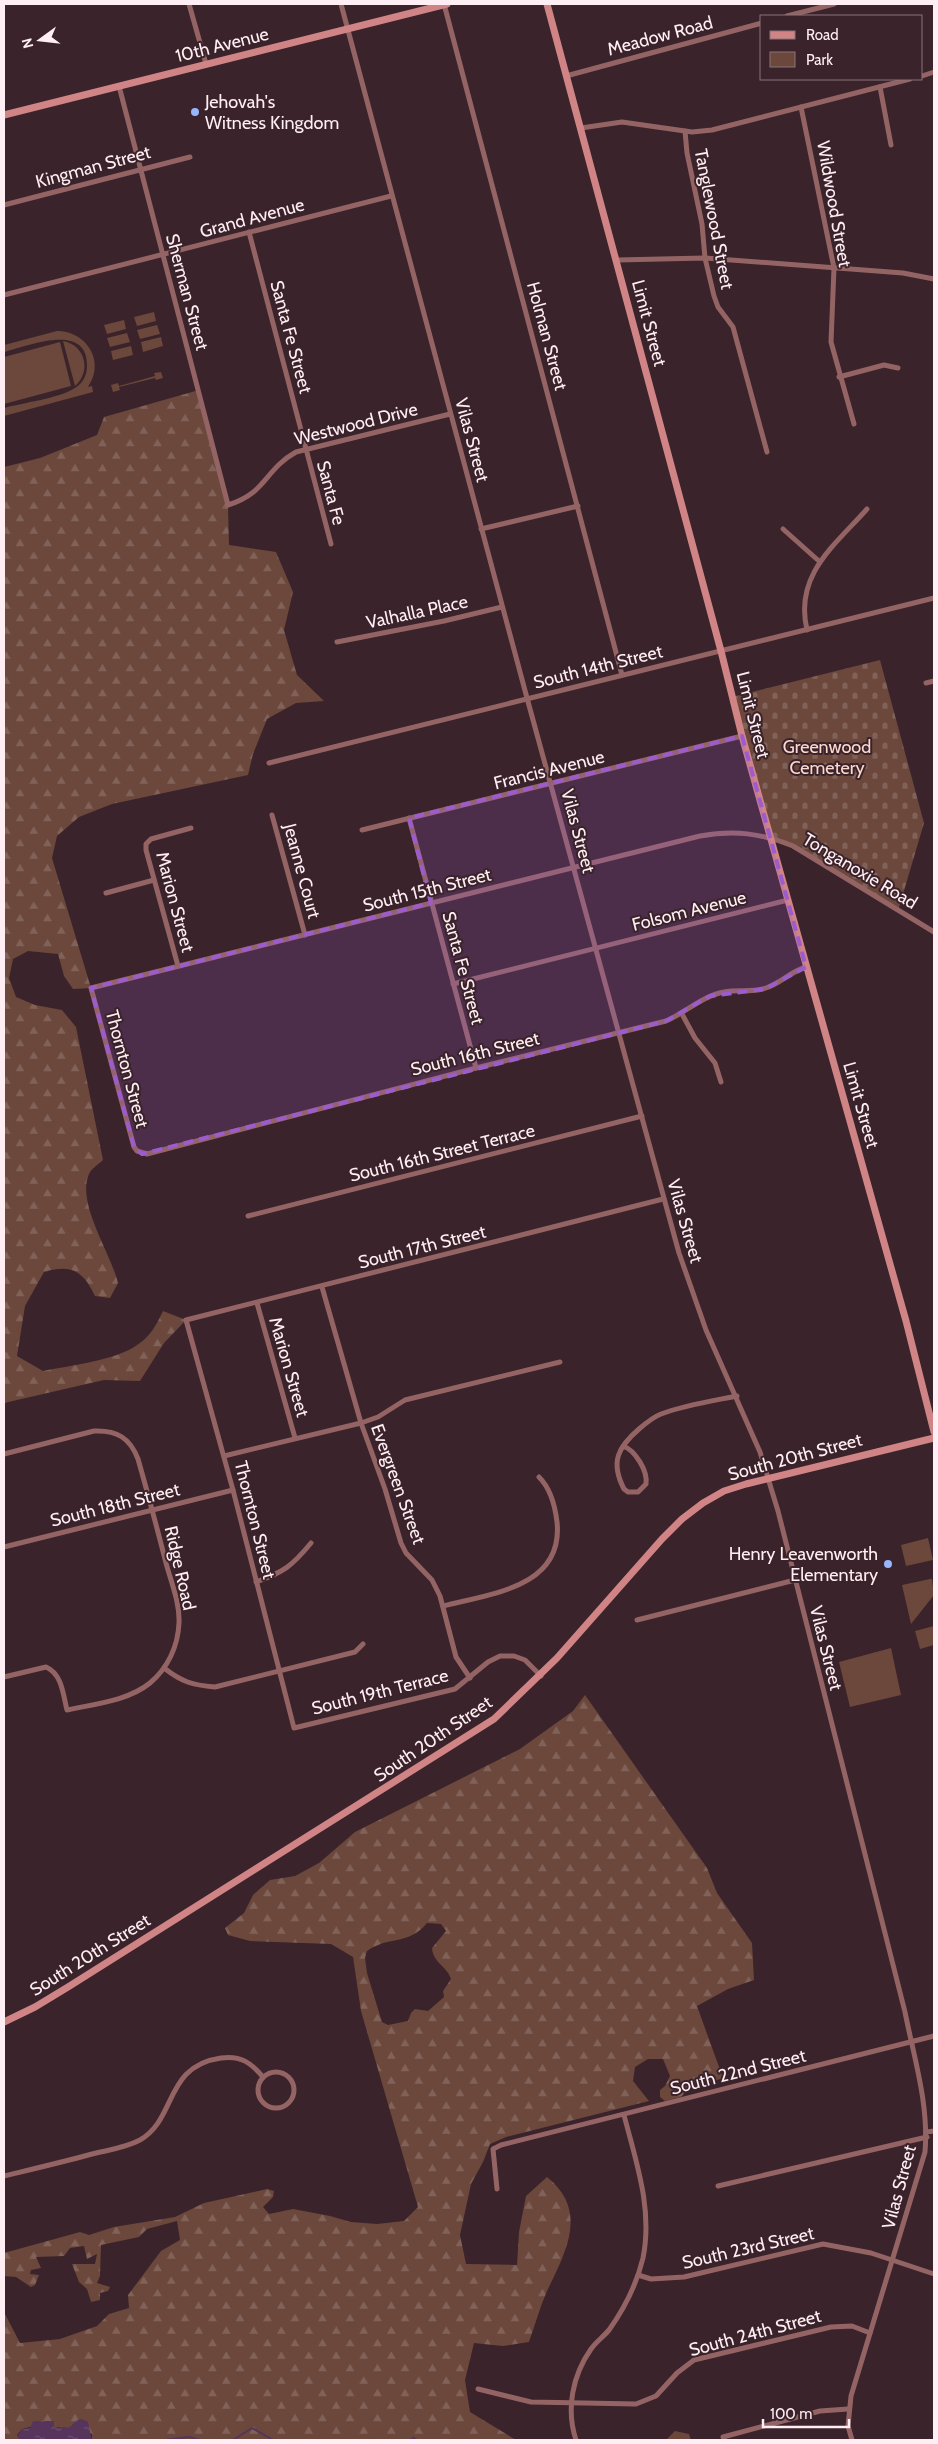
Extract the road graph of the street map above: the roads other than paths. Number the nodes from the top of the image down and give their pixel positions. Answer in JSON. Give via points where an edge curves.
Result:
{"nodes":[{"id":1,"x":189,"y":4,"type":"edge"},
{"id":2,"x":341,"y":4,"type":"edge"},
{"id":3,"x":446,"y":4,"type":"edge"},
{"id":4,"x":547,"y":4,"type":"edge"},
{"id":5,"x":834,"y":4,"type":"edge"},
{"id":6,"x":791,"y":15,"type":"edge"},
{"id":7,"x":760,"y":24,"type":"edge"},
{"id":8,"x":348,"y":29,"type":"junction"},
{"id":9,"x":206,"y":64,"type":"junction"},
{"id":10,"x":566,"y":76,"type":"junction"},
{"id":11,"x":906,"y":80,"type":"edge"},
{"id":12,"x":120,"y":86,"type":"junction"},
{"id":13,"x":880,"y":87,"type":"junction"},
{"id":14,"x":802,"y":107,"type":"junction"},
{"id":15,"x":4,"y":115,"type":"edge"},
{"id":16,"x":581,"y":128,"type":"junction"},
{"id":17,"x":685,"y":131,"type":"junction"},
{"id":18,"x":891,"y":146,"type":"dead end"},
{"id":19,"x":190,"y":157,"type":"dead end"},
{"id":20,"x":140,"y":169,"type":"junction"},
{"id":21,"x":391,"y":196,"type":"junction"},
{"id":22,"x":4,"y":205,"type":"edge"},
{"id":23,"x":250,"y":232,"type":"junction"},
{"id":24,"x":163,"y":256,"type":"junction"},
{"id":25,"x":705,"y":258,"type":"junction"},
{"id":26,"x":617,"y":260,"type":"junction"},
{"id":27,"x":834,"y":268,"type":"junction"},
{"id":28,"x":934,"y":279,"type":"edge"},
{"id":29,"x":4,"y":295,"type":"edge"},
{"id":30,"x":898,"y":368,"type":"dead end"},
{"id":31,"x":840,"y":377,"type":"junction"},
{"id":32,"x":450,"y":414,"type":"junction"},
{"id":33,"x":854,"y":424,"type":"dead end"},
{"id":34,"x":306,"y":449,"type":"junction"},
{"id":35,"x":767,"y":452,"type":"dead end"},
{"id":36,"x":228,"y":505,"type":"joint"},
{"id":37,"x":578,"y":506,"type":"junction"},
{"id":38,"x":867,"y":509,"type":"dead end"},
{"id":39,"x":482,"y":529,"type":"junction"},
{"id":40,"x":783,"y":529,"type":"dead end"},
{"id":41,"x":330,"y":544,"type":"dead end"},
{"id":42,"x":820,"y":562,"type":"junction"},
{"id":43,"x":934,"y":598,"type":"edge"},
{"id":44,"x":502,"y":607,"type":"junction"},
{"id":45,"x":807,"y":630,"type":"junction"},
{"id":46,"x":337,"y":642,"type":"dead end"},
{"id":47,"x":721,"y":651,"type":"junction"},
{"id":48,"x":622,"y":675,"type":"junction"},
{"id":49,"x":934,"y":681,"type":"edge"},
{"id":50,"x":926,"y":683,"type":"dead end"},
{"id":51,"x":527,"y":698,"type":"junction"},
{"id":52,"x":742,"y":736,"type":"junction"},
{"id":53,"x":268,"y":763,"type":"dead end"},
{"id":54,"x":550,"y":784,"type":"junction"},
{"id":55,"x":272,"y":816,"type":"dead end"},
{"id":56,"x":408,"y":818,"type":"junction"},
{"id":57,"x":191,"y":828,"type":"dead end"},
{"id":58,"x":362,"y":830,"type":"dead end"},
{"id":59,"x":770,"y":837,"type":"junction"},
{"id":60,"x":574,"y":868,"type":"junction"},
{"id":61,"x":154,"y":880,"type":"junction"},
{"id":62,"x":106,"y":893,"type":"dead end"},
{"id":63,"x":788,"y":900,"type":"junction"},
{"id":64,"x":431,"y":903,"type":"junction"},
{"id":65,"x":934,"y":932,"type":"edge"},
{"id":66,"x":305,"y":935,"type":"junction"},
{"id":67,"x":597,"y":949,"type":"junction"},
{"id":68,"x":178,"y":966,"type":"junction"},
{"id":69,"x":806,"y":967,"type":"junction"},
{"id":70,"x":453,"y":984,"type":"junction"},
{"id":71,"x":91,"y":988,"type":"joint"},
{"id":72,"x":682,"y":1014,"type":"junction"},
{"id":73,"x":619,"y":1032,"type":"junction"},
{"id":74,"x":476,"y":1068,"type":"junction"},
{"id":75,"x":721,"y":1082,"type":"dead end"},
{"id":76,"x":642,"y":1116,"type":"junction"},
{"id":77,"x":142,"y":1154,"type":"joint"},
{"id":78,"x":664,"y":1199,"type":"junction"},
{"id":79,"x":248,"y":1216,"type":"dead end"},
{"id":80,"x":322,"y":1287,"type":"junction"},
{"id":81,"x":257,"y":1303,"type":"junction"},
{"id":82,"x":186,"y":1320,"type":"joint"},
{"id":83,"x":560,"y":1362,"type":"dead end"},
{"id":84,"x":737,"y":1396,"type":"junction"},
{"id":85,"x":361,"y":1423,"type":"junction"},
{"id":86,"x":934,"y":1432,"type":"edge"},
{"id":87,"x":295,"y":1438,"type":"junction"},
{"id":88,"x":934,"y":1438,"type":"edge"},
{"id":89,"x":623,"y":1446,"type":"junction"},
{"id":90,"x":4,"y":1454,"type":"edge"},
{"id":91,"x":224,"y":1456,"type":"junction"},
{"id":92,"x":539,"y":1477,"type":"dead end"},
{"id":93,"x":768,"y":1478,"type":"junction"},
{"id":94,"x":233,"y":1490,"type":"junction"},
{"id":95,"x":152,"y":1510,"type":"junction"},
{"id":96,"x":311,"y":1543,"type":"dead end"},
{"id":97,"x":4,"y":1548,"type":"edge"},
{"id":98,"x":795,"y":1580,"type":"junction"},
{"id":99,"x":256,"y":1582,"type":"junction"},
{"id":100,"x":443,"y":1606,"type":"junction"},
{"id":101,"x":637,"y":1620,"type":"dead end"},
{"id":102,"x":362,"y":1644,"type":"dead end"},
{"id":103,"x":164,"y":1668,"type":"junction"},
{"id":104,"x":279,"y":1671,"type":"junction"},
{"id":105,"x":541,"y":1676,"type":"junction"},
{"id":106,"x":4,"y":1677,"type":"edge"},
{"id":107,"x":470,"y":1678,"type":"junction"},
{"id":108,"x":294,"y":1728,"type":"joint"},
{"id":109,"x":4,"y":2022,"type":"edge"},
{"id":110,"x":934,"y":2036,"type":"edge"},
{"id":111,"x":911,"y":2042,"type":"junction"},
{"id":112,"x":264,"y":2077,"type":"junction"},
{"id":113,"x":624,"y":2115,"type":"junction"},
{"id":114,"x":934,"y":2131,"type":"edge"},
{"id":115,"x":927,"y":2134,"type":"junction"},
{"id":116,"x":4,"y":2176,"type":"edge"},
{"id":117,"x":718,"y":2186,"type":"dead end"},
{"id":118,"x":497,"y":2189,"type":"dead end"},
{"id":119,"x":892,"y":2261,"type":"junction"},
{"id":120,"x":934,"y":2274,"type":"edge"},
{"id":121,"x":638,"y":2275,"type":"junction"},
{"id":122,"x":870,"y":2332,"type":"junction"},
{"id":123,"x":478,"y":2389,"type":"dead end"},
{"id":124,"x":571,"y":2404,"type":"junction"},
{"id":125,"x":848,"y":2409,"type":"junction"},
{"id":126,"x":723,"y":2437,"type":"dead end"},
{"id":127,"x":576,"y":2440,"type":"edge"},
{"id":128,"x":852,"y":2440,"type":"edge"}],
"edges":[{"from":1,"to":9,"type":"street"},
{"from":2,"to":8,"type":"street","name":"Vilas Street"},
{"from":3,"to":8,"type":"street","name":"10th Avenue"},
{"from":3,"to":37,"type":"street","name":"Holman Street"},
{"from":4,"to":10,"type":"street","name":"Limit Street"},
{"from":5,"to":6,"type":"street"},
{"from":7,"to":10,"type":"street","name":"Meadow Road"},
{"from":8,"to":9,"type":"street","name":"10th Avenue"},
{"from":8,"to":21,"type":"street","name":"Vilas Street"},
{"from":9,"to":12,"type":"street","name":"10th Avenue"},
{"from":10,"to":16,"type":"street","name":"Limit Street"},
{"from":11,"to":13,"type":"street"},
{"from":12,"to":15,"type":"street","name":"10th Avenue"},
{"from":12,"to":20,"type":"street","name":"Sherman Street"},
{"from":13,"to":14,"type":"street"},
{"from":13,"to":18,"type":"street"},
{"from":14,"to":17,"type":"street","via":[[712,130]]},
{"from":14,"to":27,"type":"street","name":"Wildwood Street"},
{"from":16,"to":17,"type":"street","via":[[622,122]]},
{"from":16,"to":26,"type":"street","name":"Limit Street"},
{"from":17,"to":25,"type":"street","name":"Tanglewood Street"},
{"from":19,"to":20,"type":"street","name":"Kingman Street"},
{"from":20,"to":22,"type":"street","name":"Kingman Street"},
{"from":20,"to":24,"type":"street","name":"Sherman Street"},
{"from":21,"to":23,"type":"street","name":"Grand Avenue"},
{"from":21,"to":32,"type":"street","name":"Vilas Street"},
{"from":23,"to":24,"type":"street","name":"Grand Avenue"},
{"from":23,"to":34,"type":"street","name":"Santa Fe Street"},
{"from":24,"to":29,"type":"street","name":"Grand Avenue"},
{"from":24,"to":36,"type":"street","name":"Sherman Street"},
{"from":25,"to":26,"type":"street"},
{"from":25,"to":27,"type":"street"},
{"from":25,"to":35,"type":"street","name":"Tanglewood Street","via":[[718,307],[735,334]]},
{"from":26,"to":47,"type":"street","name":"Limit Street"},
{"from":27,"to":28,"type":"street","via":[[904,273]]},
{"from":27,"to":31,"type":"street","name":"Wildwood Street","via":[[830,334]]},
{"from":30,"to":31,"type":"street","via":[[884,365]]},
{"from":31,"to":33,"type":"street","name":"Wildwood Street"},
{"from":32,"to":34,"type":"street","name":"Westwood Drive"},
{"from":32,"to":39,"type":"street","name":"Vilas Street"},
{"from":34,"to":36,"type":"street","name":"Westwood Drive","via":[[282,460],[264,484],[243,501]]},
{"from":34,"to":41,"type":"street","name":"Santa Fe"},
{"from":37,"to":39,"type":"street"},
{"from":37,"to":48,"type":"street","name":"Holman Street"},
{"from":38,"to":42,"type":"street"},
{"from":39,"to":44,"type":"street","name":"Vilas Street"},
{"from":40,"to":42,"type":"street"},
{"from":42,"to":45,"type":"street","via":[[812,572],[805,593]]},
{"from":43,"to":45,"type":"street","name":"South 14th Street"},
{"from":44,"to":46,"type":"street","name":"Valhalla Place"},
{"from":44,"to":51,"type":"street","name":"Vilas Street"},
{"from":45,"to":47,"type":"street","name":"South 14th Street"},
{"from":47,"to":48,"type":"street","name":"South 14th Street"},
{"from":47,"to":52,"type":"street","name":"Limit Street"},
{"from":48,"to":51,"type":"street","name":"South 14th Street"},
{"from":49,"to":50,"type":"street"},
{"from":51,"to":53,"type":"street","name":"South 14th Street"},
{"from":51,"to":54,"type":"street","name":"Vilas Street"},
{"from":52,"to":54,"type":"street","name":"Francis Avenue"},
{"from":52,"to":59,"type":"street","name":"Limit Street"},
{"from":54,"to":56,"type":"street","name":"Francis Avenue"},
{"from":54,"to":60,"type":"street","name":"Vilas Street"},
{"from":55,"to":66,"type":"street","name":"Jeanne Court"},
{"from":56,"to":58,"type":"street","name":"Francis Avenue"},
{"from":56,"to":64,"type":"street","name":"Santa Fe Street"},
{"from":57,"to":61,"type":"street","name":"Marion Street","via":[[151,839],[146,844]]},
{"from":59,"to":60,"type":"street","name":"South 15th Street","via":[[725,832]]},
{"from":59,"to":63,"type":"street","name":"Limit Street"},
{"from":59,"to":65,"type":"street","name":"Tonganoxie Road","via":[[806,854]]},
{"from":60,"to":64,"type":"street","name":"South 15th Street"},
{"from":60,"to":67,"type":"street","name":"Vilas Street"},
{"from":61,"to":62,"type":"street"},
{"from":61,"to":68,"type":"street","name":"Marion Street"},
{"from":63,"to":67,"type":"street","name":"Folsom Avenue"},
{"from":63,"to":69,"type":"street","name":"Limit Street"},
{"from":64,"to":66,"type":"street","name":"South 15th Street"},
{"from":64,"to":70,"type":"street","name":"Santa Fe Street"},
{"from":66,"to":68,"type":"street","name":"South 15th Street"},
{"from":67,"to":70,"type":"street","name":"Folsom Avenue"},
{"from":67,"to":73,"type":"street","name":"Vilas Street"},
{"from":68,"to":71,"type":"street","name":"South 15th Street"},
{"from":69,"to":72,"type":"street","name":"South 16th Street","via":[[792,971],[765,989],[710,996]]},
{"from":69,"to":86,"type":"street","name":"Limit Street"},
{"from":70,"to":74,"type":"street","name":"Santa Fe Street"},
{"from":71,"to":77,"type":"street","name":"Thornton Street","via":[[134,1147]]},
{"from":72,"to":73,"type":"street","name":"South 16th Street","via":[[666,1022]]},
{"from":72,"to":75,"type":"street","via":[[695,1038],[715,1063]]},
{"from":73,"to":74,"type":"street","name":"South 16th Street"},
{"from":73,"to":76,"type":"street","name":"Vilas Street"},
{"from":74,"to":77,"type":"street","name":"South 16th Street"},
{"from":76,"to":78,"type":"street","name":"Vilas Street"},
{"from":76,"to":79,"type":"street","name":"South 16th Street Terrace"},
{"from":78,"to":80,"type":"street","name":"South 17th Street"},
{"from":78,"to":84,"type":"street","name":"Vilas Street","via":[[697,1306],[720,1364]]},
{"from":80,"to":81,"type":"street","name":"South 17th Street"},
{"from":80,"to":85,"type":"street","name":"Evergreen Street"},
{"from":81,"to":82,"type":"street","name":"South 17th Street"},
{"from":81,"to":87,"type":"street","name":"Marion Street"},
{"from":82,"to":91,"type":"street","name":"Thornton Street"},
{"from":83,"to":85,"type":"street","via":[[405,1400],[378,1417]]},
{"from":84,"to":89,"type":"street","via":[[660,1414]]},
{"from":84,"to":93,"type":"street","name":"Vilas Street"},
{"from":85,"to":87,"type":"street"},
{"from":85,"to":100,"type":"street","name":"Evergreen Street","via":[[401,1543],[432,1580]]},
{"from":87,"to":91,"type":"street"},
{"from":88,"to":93,"type":"street","name":"South 20th Street"},
{"from":89,"to":89,"type":"street","via":[[617,1458],[617,1468],[624,1489],[638,1492],[647,1479],[640,1463]]},
{"from":90,"to":95,"type":"street","name":"Ridge Road","via":[[109,1430],[133,1446]]},
{"from":91,"to":94,"type":"street","name":"Thornton Street"},
{"from":92,"to":100,"type":"street","via":[[548,1487],[558,1535],[543,1570],[516,1587]]},
{"from":93,"to":98,"type":"street","name":"Vilas Street"},
{"from":93,"to":105,"type":"street","name":"South 20th Street","via":[[724,1491],[682,1519]]},
{"from":94,"to":95,"type":"street","name":"South 18th Street"},
{"from":94,"to":99,"type":"street","name":"Thornton Street"},
{"from":95,"to":97,"type":"street","name":"South 18th Street"},
{"from":95,"to":103,"type":"street","name":"Ridge Road","via":[[179,1620],[176,1644]]},
{"from":96,"to":99,"type":"street","via":[[292,1565]]},
{"from":98,"to":101,"type":"street"},
{"from":98,"to":111,"type":"street","name":"Vilas Street"},
{"from":99,"to":104,"type":"street","name":"Thornton Street"},
{"from":100,"to":107,"type":"street","name":"Evergreen Street","via":[[456,1657]]},
{"from":102,"to":104,"type":"street","via":[[355,1652]]},
{"from":103,"to":104,"type":"street","via":[[193,1686],[214,1688]]},
{"from":103,"to":106,"type":"street","name":"Ridge Road","via":[[149,1684],[136,1691],[67,1710],[58,1675],[46,1667]]},
{"from":104,"to":108,"type":"street","name":"Thornton Street"},
{"from":105,"to":107,"type":"street","name":"South 19th Terrace","via":[[525,1660],[500,1656]]},
{"from":105,"to":109,"type":"street","name":"South 20th Street","via":[[494,1719],[457,1744],[68,1988]]},
{"from":107,"to":108,"type":"street","name":"South 19th Terrace","via":[[455,1689]]},
{"from":110,"to":111,"type":"street","name":"South 22nd Street"},
{"from":111,"to":113,"type":"street","name":"South 22nd Street"},
{"from":111,"to":115,"type":"street","name":"Vilas Street"},
{"from":112,"to":112,"type":"street","via":[[276,2071],[291,2079],[295,2089],[288,2104],[278,2108],[264,2103],[258,2089]]},
{"from":112,"to":116,"type":"street","via":[[251,2063],[238,2057],[214,2058],[181,2078],[152,2131],[141,2140]]},
{"from":113,"to":118,"type":"street","name":"South 22nd Street","via":[[493,2149]]},
{"from":113,"to":121,"type":"street","via":[[646,2206],[645,2242]]},
{"from":114,"to":115,"type":"street"},
{"from":115,"to":117,"type":"street"},
{"from":115,"to":119,"type":"street","name":"Vilas Street","via":[[922,2166]]},
{"from":119,"to":120,"type":"street","name":"South 23rd Street"},
{"from":119,"to":121,"type":"street","name":"South 23rd Street","via":[[871,2253],[823,2244],[684,2277],[651,2279]]},
{"from":119,"to":122,"type":"street","name":"Vilas Street"},
{"from":121,"to":124,"type":"street","via":[[620,2312],[583,2361],[576,2376]]},
{"from":122,"to":124,"type":"street","name":"South 24th Street","via":[[852,2326],[831,2327],[694,2360],[656,2396],[636,2404]]},
{"from":122,"to":125,"type":"street","name":"Vilas Street"},
{"from":123,"to":124,"type":"street","name":"South 24th Street","via":[[531,2402]]},
{"from":124,"to":127,"type":"street"},
{"from":125,"to":126,"type":"street","via":[[820,2411]]},
{"from":125,"to":128,"type":"street","name":"Vilas Street"}]}
